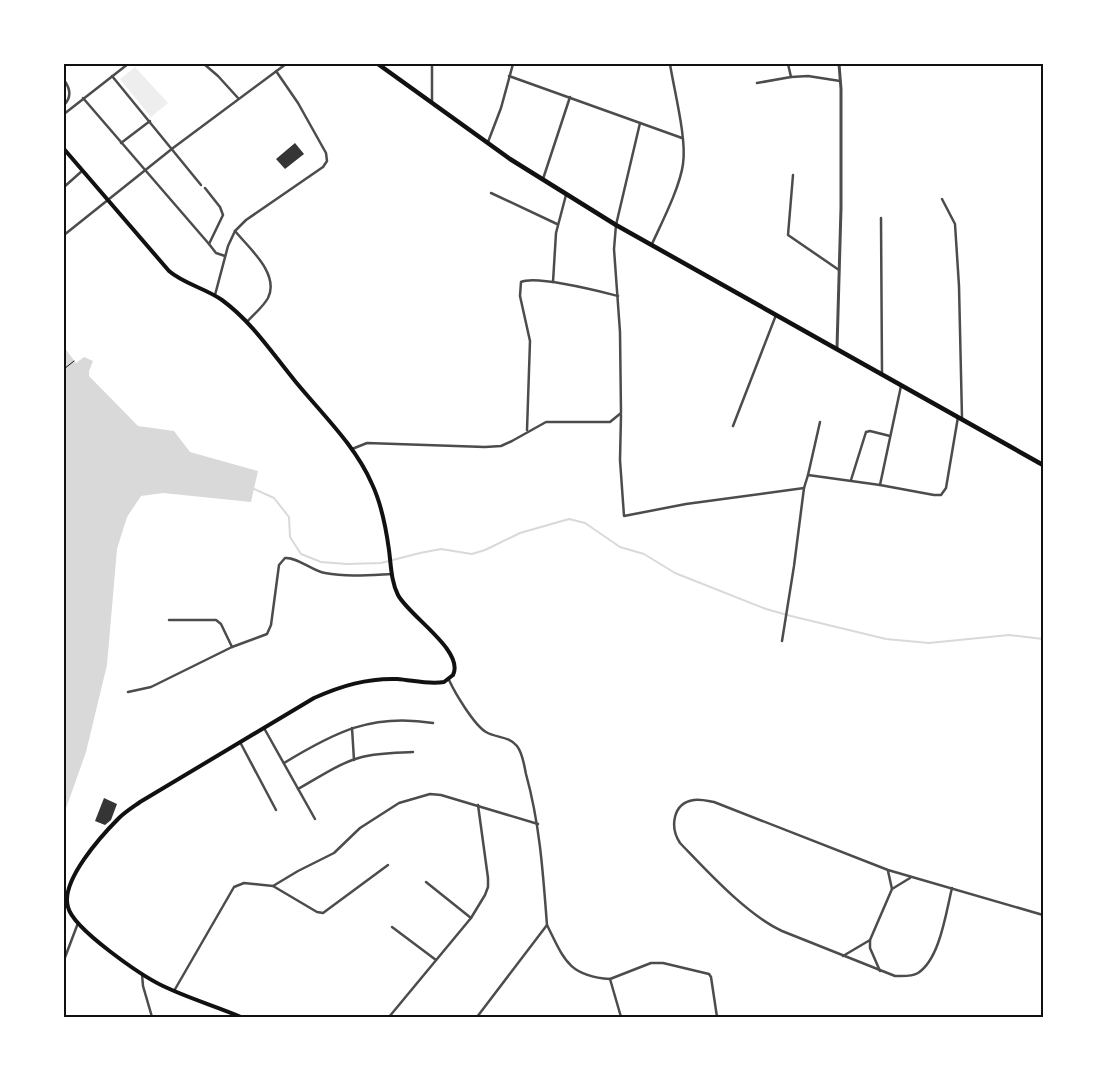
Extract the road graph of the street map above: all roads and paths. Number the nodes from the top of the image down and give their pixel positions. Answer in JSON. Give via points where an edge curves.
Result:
{"nodes":[{"id":1,"x":128,"y":64,"type":"edge"},
{"id":2,"x":204,"y":64,"type":"edge"},
{"id":3,"x":286,"y":64,"type":"edge"},
{"id":4,"x":378,"y":64,"type":"edge"},
{"id":5,"x":432,"y":64,"type":"edge"},
{"id":6,"x":513,"y":64,"type":"edge"},
{"id":7,"x":670,"y":64,"type":"edge"},
{"id":8,"x":788,"y":64,"type":"edge"},
{"id":9,"x":839,"y":64,"type":"edge"},
{"id":10,"x":276,"y":70,"type":"junction"},
{"id":11,"x":112,"y":76,"type":"junction"},
{"id":12,"x":509,"y":76,"type":"junction"},
{"id":13,"x":791,"y":77,"type":"junction"},
{"id":14,"x":64,"y":80,"type":"edge"},
{"id":15,"x":840,"y":81,"type":"junction"},
{"id":16,"x":757,"y":83,"type":"dead end"},
{"id":17,"x":570,"y":97,"type":"junction"},
{"id":18,"x":83,"y":98,"type":"junction"},
{"id":19,"x":238,"y":98,"type":"junction"},
{"id":20,"x":432,"y":104,"type":"junction"},
{"id":21,"x":64,"y":105,"type":"edge"},
{"id":22,"x":64,"y":114,"type":"edge"},
{"id":23,"x":150,"y":121,"type":"junction"},
{"id":24,"x":640,"y":123,"type":"junction"},
{"id":25,"x":682,"y":138,"type":"junction"},
{"id":26,"x":121,"y":143,"type":"junction"},
{"id":27,"x":488,"y":143,"type":"junction"},
{"id":28,"x":173,"y":148,"type":"junction"},
{"id":29,"x":64,"y":149,"type":"edge"},
{"id":30,"x":82,"y":171,"type":"junction"},
{"id":31,"x":145,"y":171,"type":"junction"},
{"id":32,"x":793,"y":175,"type":"dead end"},
{"id":33,"x":542,"y":180,"type":"junction"},
{"id":34,"x":201,"y":185,"type":"dead end"},
{"id":35,"x":64,"y":186,"type":"edge"},
{"id":36,"x":205,"y":188,"type":"dead end"},
{"id":37,"x":491,"y":193,"type":"dead end"},
{"id":38,"x":566,"y":194,"type":"junction"},
{"id":39,"x":109,"y":199,"type":"junction"},
{"id":40,"x":942,"y":199,"type":"dead end"},
{"id":41,"x":882,"y":218,"type":"dead end"},
{"id":42,"x":558,"y":224,"type":"junction"},
{"id":43,"x":616,"y":224,"type":"junction"},
{"id":44,"x":234,"y":231,"type":"junction"},
{"id":45,"x":64,"y":234,"type":"edge"},
{"id":46,"x":209,"y":244,"type":"junction"},
{"id":47,"x":652,"y":244,"type":"junction"},
{"id":48,"x":225,"y":256,"type":"junction"},
{"id":49,"x":839,"y":270,"type":"junction"},
{"id":50,"x":553,"y":282,"type":"junction"},
{"id":51,"x":215,"y":296,"type":"junction"},
{"id":52,"x":618,"y":296,"type":"junction"},
{"id":53,"x":776,"y":314,"type":"junction"},
{"id":54,"x":247,"y":322,"type":"junction"},
{"id":55,"x":837,"y":348,"type":"junction"},
{"id":56,"x":74,"y":361,"type":"dead end"},
{"id":57,"x":64,"y":369,"type":"edge"},
{"id":58,"x":882,"y":373,"type":"junction"},
{"id":59,"x":901,"y":383,"type":"junction"},
{"id":60,"x":621,"y":413,"type":"junction"},
{"id":61,"x":960,"y":417,"type":"junction"},
{"id":62,"x":820,"y":422,"type":"dead end"},
{"id":63,"x":733,"y":426,"type":"dead end"},
{"id":64,"x":527,"y":431,"type":"junction"},
{"id":65,"x":890,"y":436,"type":"junction"},
{"id":66,"x":352,"y":449,"type":"junction"},
{"id":67,"x":1043,"y":465,"type":"edge"},
{"id":68,"x":808,"y":475,"type":"junction"},
{"id":69,"x":851,"y":480,"type":"junction"},
{"id":70,"x":880,"y":484,"type":"junction"},
{"id":71,"x":804,"y":488,"type":"junction"},
{"id":72,"x":392,"y":574,"type":"junction"},
{"id":73,"x":169,"y":620,"type":"dead end"},
{"id":74,"x":782,"y":641,"type":"dead end"},
{"id":75,"x":232,"y":648,"type":"junction"},
{"id":76,"x":449,"y":680,"type":"junction"},
{"id":77,"x":128,"y":692,"type":"dead end"},
{"id":78,"x":433,"y":723,"type":"dead end"},
{"id":79,"x":264,"y":728,"type":"junction"},
{"id":80,"x":352,"y":728,"type":"junction"},
{"id":81,"x":240,"y":742,"type":"junction"},
{"id":82,"x":413,"y":752,"type":"dead end"},
{"id":83,"x":354,"y":760,"type":"junction"},
{"id":84,"x":284,"y":764,"type":"junction"},
{"id":85,"x":298,"y":789,"type":"junction"},
{"id":86,"x":478,"y":805,"type":"junction"},
{"id":87,"x":276,"y":810,"type":"dead end"},
{"id":88,"x":314,"y":819,"type":"dead end"},
{"id":89,"x":538,"y":824,"type":"junction"},
{"id":90,"x":388,"y":865,"type":"dead end"},
{"id":91,"x":888,"y":870,"type":"junction"},
{"id":92,"x":912,"y":877,"type":"junction"},
{"id":93,"x":426,"y":882,"type":"dead end"},
{"id":94,"x":273,"y":886,"type":"junction"},
{"id":95,"x":952,"y":888,"type":"junction"},
{"id":96,"x":892,"y":889,"type":"junction"},
{"id":97,"x":1043,"y":915,"type":"edge"},
{"id":98,"x":471,"y":918,"type":"junction"},
{"id":99,"x":78,"y":923,"type":"junction"},
{"id":100,"x":547,"y":925,"type":"junction"},
{"id":101,"x":392,"y":927,"type":"dead end"},
{"id":102,"x":870,"y":940,"type":"junction"},
{"id":103,"x":843,"y":956,"type":"junction"},
{"id":104,"x":64,"y":960,"type":"edge"},
{"id":105,"x":436,"y":960,"type":"junction"},
{"id":106,"x":880,"y":972,"type":"junction"},
{"id":107,"x":142,"y":974,"type":"junction"},
{"id":108,"x":610,"y":979,"type":"junction"},
{"id":109,"x":174,"y":991,"type":"junction"},
{"id":110,"x":152,"y":1017,"type":"edge"},
{"id":111,"x":241,"y":1017,"type":"edge"},
{"id":112,"x":389,"y":1017,"type":"edge"},
{"id":113,"x":477,"y":1017,"type":"edge"},
{"id":114,"x":621,"y":1017,"type":"edge"},
{"id":115,"x":717,"y":1017,"type":"edge"}],
"edges":[{"from":1,"to":11,"type":"street"},
{"from":2,"to":19,"type":"street"},
{"from":3,"to":10,"type":"street"},
{"from":4,"to":20,"type":"main road"},
{"from":5,"to":20,"type":"street"},
{"from":6,"to":12,"type":"street"},
{"from":7,"to":25,"type":"street"},
{"from":8,"to":13,"type":"street"},
{"from":9,"to":15,"type":"street"},
{"from":10,"to":19,"type":"street"},
{"from":10,"to":44,"type":"street","via":[[298,103],[326,153],[327,161]]},
{"from":11,"to":18,"type":"street"},
{"from":11,"to":23,"type":"street"},
{"from":12,"to":17,"type":"street"},
{"from":12,"to":27,"type":"street"},
{"from":13,"to":15,"type":"street"},
{"from":13,"to":16,"type":"street"},
{"from":14,"to":21,"type":"street","via":[[70,88]]},
{"from":15,"to":49,"type":"street"},
{"from":17,"to":24,"type":"street"},
{"from":17,"to":33,"type":"street"},
{"from":18,"to":22,"type":"street"},
{"from":18,"to":26,"type":"street"},
{"from":19,"to":28,"type":"street"},
{"from":20,"to":27,"type":"main road"},
{"from":23,"to":26,"type":"street"},
{"from":23,"to":28,"type":"street"},
{"from":24,"to":25,"type":"street"},
{"from":24,"to":43,"type":"street"},
{"from":25,"to":47,"type":"street","via":[[684,155],[680,176]]},
{"from":26,"to":31,"type":"street"},
{"from":27,"to":33,"type":"main road"},
{"from":28,"to":31,"type":"street"},
{"from":28,"to":34,"type":"street"},
{"from":29,"to":30,"type":"main road"},
{"from":30,"to":35,"type":"street"},
{"from":30,"to":39,"type":"main road"},
{"from":31,"to":39,"type":"street"},
{"from":31,"to":46,"type":"street"},
{"from":32,"to":49,"type":"street","via":[[788,236]]},
{"from":33,"to":38,"type":"main road"},
{"from":36,"to":46,"type":"street","via":[[223,215]]},
{"from":37,"to":42,"type":"street"},
{"from":38,"to":42,"type":"street"},
{"from":38,"to":43,"type":"main road"},
{"from":39,"to":45,"type":"street"},
{"from":39,"to":51,"type":"main road","via":[[169,271]]},
{"from":40,"to":61,"type":"street","via":[[955,224]]},
{"from":41,"to":58,"type":"street"},
{"from":42,"to":50,"type":"street"},
{"from":43,"to":47,"type":"main road"},
{"from":43,"to":52,"type":"street","via":[[614,249]]},
{"from":44,"to":48,"type":"street"},
{"from":44,"to":54,"type":"street","via":[[267,269],[270,280],[267,300]]},
{"from":46,"to":48,"type":"street"},
{"from":47,"to":53,"type":"main road"},
{"from":48,"to":51,"type":"street"},
{"from":49,"to":55,"type":"street"},
{"from":50,"to":52,"type":"street"},
{"from":50,"to":64,"type":"street","via":[[526,280],[519,287],[530,341]]},
{"from":51,"to":54,"type":"main road"},
{"from":52,"to":60,"type":"street"},
{"from":53,"to":55,"type":"main road"},
{"from":53,"to":63,"type":"street"},
{"from":54,"to":66,"type":"main road"},
{"from":55,"to":58,"type":"main road"},
{"from":56,"to":57,"type":"path"},
{"from":58,"to":59,"type":"main road"},
{"from":59,"to":61,"type":"main road"},
{"from":59,"to":65,"type":"street"},
{"from":60,"to":64,"type":"street","via":[[610,422],[546,422]]},
{"from":60,"to":71,"type":"street","via":[[624,516]]},
{"from":61,"to":67,"type":"main road"},
{"from":61,"to":70,"type":"street","via":[[943,494],[934,496]]},
{"from":62,"to":68,"type":"street"},
{"from":64,"to":66,"type":"street","via":[[501,446],[367,443]]},
{"from":65,"to":69,"type":"street","via":[[866,432]]},
{"from":65,"to":70,"type":"street"},
{"from":66,"to":72,"type":"main road","via":[[367,473],[380,505]]},
{"from":68,"to":69,"type":"street"},
{"from":68,"to":71,"type":"street"},
{"from":69,"to":70,"type":"street"},
{"from":71,"to":74,"type":"street"},
{"from":72,"to":75,"type":"street","via":[[322,573],[285,558],[279,565],[269,632]]},
{"from":72,"to":76,"type":"main road","via":[[403,603],[454,658],[456,669]]},
{"from":73,"to":75,"type":"street","via":[[219,621]]},
{"from":75,"to":77,"type":"street","via":[[151,687]]},
{"from":76,"to":79,"type":"main road","via":[[438,683],[395,679],[337,688]]},
{"from":76,"to":89,"type":"street","via":[[456,695],[485,732],[512,741],[517,746]]},
{"from":78,"to":80,"type":"street","via":[[392,720]]},
{"from":79,"to":81,"type":"main road"},
{"from":79,"to":84,"type":"street"},
{"from":80,"to":83,"type":"street"},
{"from":80,"to":84,"type":"street"},
{"from":81,"to":87,"type":"street"},
{"from":81,"to":99,"type":"main road","via":[[140,802],[109,829],[85,859],[67,893],[67,906]]},
{"from":82,"to":83,"type":"street"},
{"from":83,"to":85,"type":"street"},
{"from":84,"to":85,"type":"street"},
{"from":85,"to":88,"type":"street"},
{"from":86,"to":89,"type":"street"},
{"from":86,"to":94,"type":"street","via":[[437,794],[408,799],[360,828],[334,853]]},
{"from":86,"to":98,"type":"street","via":[[488,887]]},
{"from":89,"to":100,"type":"street"},
{"from":90,"to":94,"type":"street","via":[[323,913]]},
{"from":91,"to":92,"type":"street"},
{"from":91,"to":96,"type":"street"},
{"from":91,"to":103,"type":"street","via":[[714,802],[686,802],[676,814],[674,834],[680,843],[757,916],[772,926]]},
{"from":92,"to":95,"type":"street"},
{"from":92,"to":96,"type":"street"},
{"from":93,"to":98,"type":"street"},
{"from":94,"to":109,"type":"street","via":[[244,883],[234,887]]},
{"from":95,"to":97,"type":"street"},
{"from":95,"to":106,"type":"street","via":[[942,932],[926,965],[919,973],[910,976]]},
{"from":96,"to":102,"type":"street"},
{"from":98,"to":105,"type":"street"},
{"from":99,"to":104,"type":"street"},
{"from":99,"to":107,"type":"main road"},
{"from":100,"to":108,"type":"street","via":[[568,963],[590,977]]},
{"from":100,"to":113,"type":"street"},
{"from":101,"to":105,"type":"street"},
{"from":102,"to":103,"type":"street"},
{"from":102,"to":106,"type":"street"},
{"from":103,"to":106,"type":"street"},
{"from":105,"to":112,"type":"street"},
{"from":107,"to":109,"type":"main road"},
{"from":107,"to":110,"type":"street"},
{"from":108,"to":114,"type":"street"},
{"from":108,"to":115,"type":"street","via":[[651,963],[709,974]]},
{"from":109,"to":111,"type":"main road"}]}
